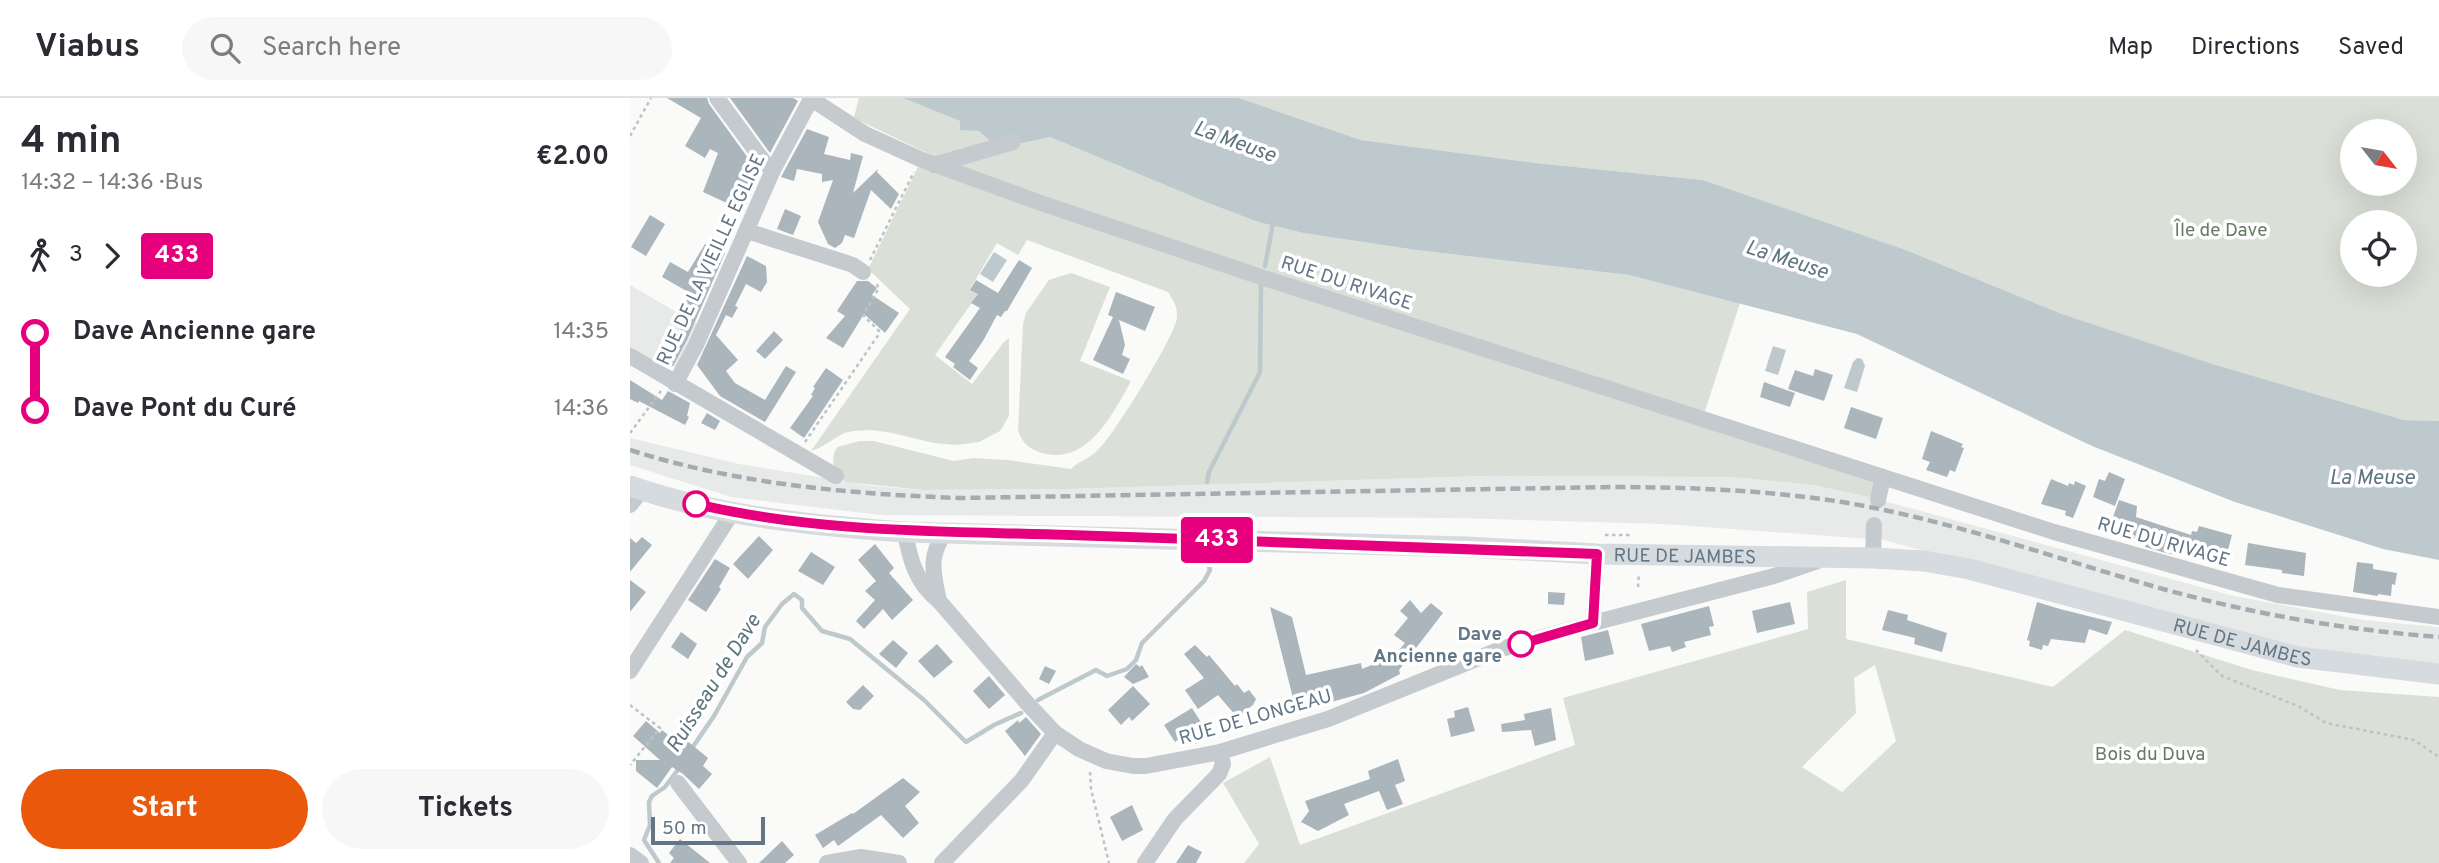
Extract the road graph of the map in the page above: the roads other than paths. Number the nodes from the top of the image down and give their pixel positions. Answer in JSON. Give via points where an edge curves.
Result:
{"nodes":[{"id":1,"x":717,"y":98,"type":"edge"},
{"id":2,"x":810,"y":98,"type":"edge"},
{"id":3,"x":1013,"y":142,"type":"dead end"},
{"id":4,"x":927,"y":162,"type":"junction"},
{"id":5,"x":773,"y":170,"type":"junction"},
{"id":6,"x":747,"y":230,"type":"junction"},
{"id":7,"x":863,"y":272,"type":"road end"},
{"id":8,"x":630,"y":356,"type":"edge"},
{"id":9,"x":672,"y":382,"type":"junction"},
{"id":10,"x":836,"y":476,"type":"dead end"},
{"id":11,"x":1884,"y":477,"type":"junction"},
{"id":12,"x":634,"y":494,"type":"edge"},
{"id":13,"x":1878,"y":500,"type":"dead end"},
{"id":14,"x":732,"y":513,"type":"junction"},
{"id":15,"x":1874,"y":525,"type":"dead end"},
{"id":16,"x":905,"y":532,"type":"junction"},
{"id":17,"x":945,"y":532,"type":"junction"},
{"id":18,"x":1597,"y":554,"type":"junction"},
{"id":19,"x":1830,"y":556,"type":"junction"},
{"id":20,"x":1873,"y":558,"type":"junction"},
{"id":21,"x":939,"y":601,"type":"junction"},
{"id":22,"x":2439,"y":617,"type":"edge"},
{"id":23,"x":1593,"y":623,"type":"junction"},
{"id":24,"x":630,"y":671,"type":"edge"},
{"id":25,"x":2439,"y":674,"type":"edge"},
{"id":26,"x":1055,"y":733,"type":"junction"},
{"id":27,"x":1220,"y":752,"type":"junction"},
{"id":28,"x":678,"y":783,"type":"dead end"},
{"id":29,"x":630,"y":855,"type":"edge"},
{"id":30,"x":641,"y":863,"type":"edge"},
{"id":31,"x":739,"y":863,"type":"edge"},
{"id":32,"x":827,"y":863,"type":"edge"},
{"id":33,"x":899,"y":863,"type":"edge"},
{"id":34,"x":942,"y":863,"type":"edge"},
{"id":35,"x":1145,"y":863,"type":"edge"}],
"edges":[{"from":1,"to":5,"type":"street"},
{"from":2,"to":4,"type":"street","name":"RUE DU RIVAGE","via":[[865,134]]},
{"from":2,"to":5,"type":"street","name":"RUE DE LA VIEILLE EGLISE"},
{"from":3,"to":4,"type":"street"},
{"from":4,"to":11,"type":"street","name":"RUE DU RIVAGE","via":[[1263,277]]},
{"from":5,"to":6,"type":"street","name":"RUE DE LA VIEILLE EGLISE"},
{"from":6,"to":7,"type":"street"},
{"from":6,"to":9,"type":"street","name":"RUE DE LA VIEILLE EGLISE","via":[[696,345]]},
{"from":8,"to":9,"type":"street"},
{"from":9,"to":10,"type":"street","name":"RUE DE LA VIEILLE EGLISE"},
{"from":11,"to":13,"type":"street"},
{"from":11,"to":22,"type":"street","name":"RUE DU RIVAGE","via":[[2054,532],[2278,595]]},
{"from":12,"to":14,"type":"main road","name":"RUE DE JAMBES"},
{"from":14,"to":16,"type":"main road","name":"RUE DE JAMBES"},
{"from":14,"to":24,"type":"street"},
{"from":15,"to":20,"type":"street"},
{"from":16,"to":17,"type":"main road","name":"RUE DE JAMBES"},
{"from":16,"to":21,"type":"street","name":"RUE DE LONGEAU","via":[[917,576]]},
{"from":17,"to":18,"type":"main road","name":"RUE DE JAMBES"},
{"from":17,"to":21,"type":"street","name":"RUE DE LONGEAU","via":[[933,552]]},
{"from":18,"to":19,"type":"main road","name":"RUE DE JAMBES"},
{"from":18,"to":23,"type":"street"},
{"from":19,"to":20,"type":"main road","name":"RUE DE JAMBES"},
{"from":19,"to":23,"type":"street","name":"RUE DE LONGEAU","via":[[1774,576]]},
{"from":20,"to":25,"type":"main road","name":"RUE DE JAMBES","via":[[1969,569],[2298,657]]},
{"from":21,"to":26,"type":"street","name":"RUE DE LONGEAU"},
{"from":23,"to":27,"type":"street","name":"RUE DE LONGEAU","via":[[1501,649],[1328,719]]},
{"from":26,"to":27,"type":"street","name":"RUE DE LONGEAU","via":[[1090,755],[1133,766]]},
{"from":26,"to":34,"type":"street","via":[[1022,780]]},
{"from":27,"to":35,"type":"street","via":[[1223,764],[1219,774],[1181,811]]},
{"from":28,"to":31,"type":"street"},
{"from":29,"to":30,"type":"street"},
{"from":32,"to":33,"type":"street","via":[[861,857]]}]}
